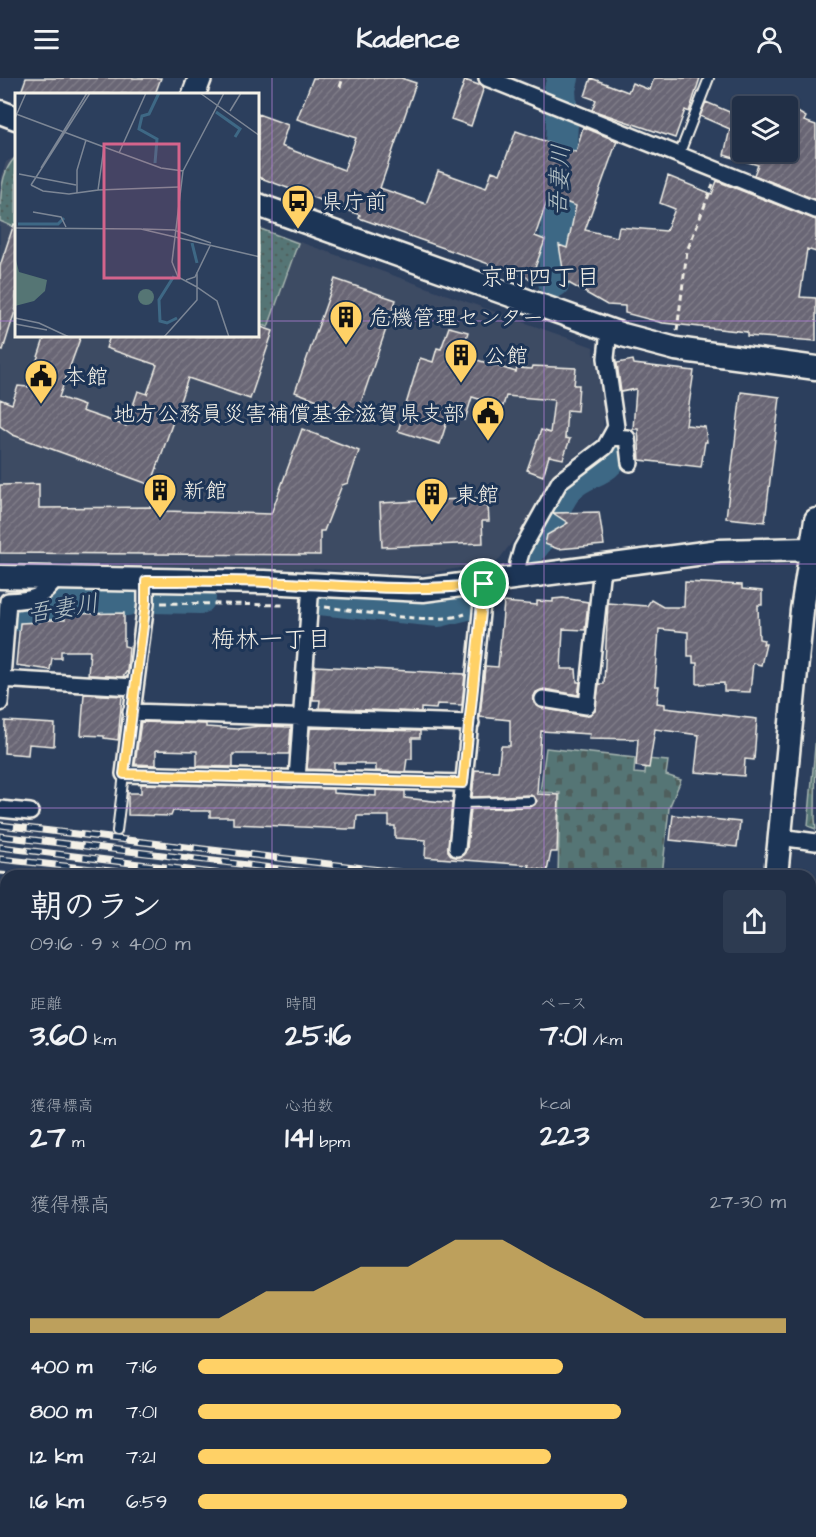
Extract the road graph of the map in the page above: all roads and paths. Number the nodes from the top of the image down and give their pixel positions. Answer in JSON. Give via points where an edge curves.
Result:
{"nodes":[{"id":1,"x":200,"y":78,"type":"edge"},
{"id":2,"x":343,"y":78,"type":"edge"},
{"id":3,"x":487,"y":78,"type":"edge"},
{"id":4,"x":709,"y":78,"type":"edge"},
{"id":5,"x":515,"y":83,"type":"edge"},
{"id":6,"x":340,"y":87,"type":"dead end"},
{"id":7,"x":194,"y":93,"type":"edge"},
{"id":8,"x":679,"y":155,"type":"junction"},
{"id":9,"x":717,"y":171,"type":"junction"},
{"id":10,"x":260,"y":206,"type":"edge"},
{"id":11,"x":816,"y":210,"type":"edge"},
{"id":12,"x":609,"y":330,"type":"junction"},
{"id":13,"x":677,"y":333,"type":"dead end"},
{"id":14,"x":816,"y":368,"type":"edge"},
{"id":15,"x":612,"y":437,"type":"junction"},
{"id":16,"x":630,"y":463,"type":"dead end"},
{"id":17,"x":816,"y":520,"type":"edge"},
{"id":18,"x":813,"y":549,"type":"edge"},
{"id":19,"x":602,"y":567,"type":"junction"},
{"id":20,"x":0,"y":577,"type":"edge"},
{"id":21,"x":56,"y":578,"type":"junction"},
{"id":22,"x":518,"y":579,"type":"junction"},
{"id":23,"x":311,"y":584,"type":"junction"},
{"id":24,"x":484,"y":584,"type":"junction"},
{"id":25,"x":146,"y":591,"type":"junction"},
{"id":26,"x":6,"y":608,"type":"edge"},
{"id":27,"x":1,"y":680,"type":"edge"},
{"id":28,"x":134,"y":687,"type":"junction"},
{"id":29,"x":543,"y":699,"type":"dead end"},
{"id":30,"x":0,"y":703,"type":"edge"},
{"id":31,"x":131,"y":712,"type":"junction"},
{"id":32,"x":300,"y":717,"type":"junction"},
{"id":33,"x":471,"y":723,"type":"junction"},
{"id":34,"x":124,"y":774,"type":"junction"},
{"id":35,"x":297,"y":779,"type":"junction"},
{"id":36,"x":463,"y":783,"type":"junction"},
{"id":37,"x":531,"y":801,"type":"dead end"},
{"id":38,"x":462,"y":803,"type":"junction"},
{"id":39,"x":0,"y":809,"type":"edge"},
{"id":40,"x":30,"y":812,"type":"dead end"},
{"id":41,"x":117,"y":831,"type":"dead end"},
{"id":42,"x":780,"y":837,"type":"junction"},
{"id":43,"x":816,"y":842,"type":"edge"},
{"id":44,"x":458,"y":848,"type":"dead end"},
{"id":45,"x":777,"y":870,"type":"edge"}],
"edges":[{"from":1,"to":7,"type":"main road"},
{"from":2,"to":6,"type":"path"},
{"from":3,"to":5,"type":"street"},
{"from":4,"to":8,"type":"lane"},
{"from":5,"to":8,"type":"street","via":[[562,108]]},
{"from":8,"to":9,"type":"street"},
{"from":9,"to":11,"type":"street"},
{"from":9,"to":13,"type":"path","via":[[688,246]]},
{"from":10,"to":12,"type":"main road"},
{"from":12,"to":14,"type":"main road","via":[[675,349]]},
{"from":12,"to":15,"type":"street","via":[[606,358],[616,426]]},
{"from":15,"to":16,"type":"street","via":[[627,438]]},
{"from":15,"to":22,"type":"street","via":[[594,457],[560,481],[522,549]]},
{"from":17,"to":18,"type":"main road"},
{"from":18,"to":19,"type":"main road","via":[[729,551]]},
{"from":18,"to":42,"type":"main road","via":[[802,610]]},
{"from":19,"to":22,"type":"main road"},
{"from":19,"to":29,"type":"street","via":[[586,706]]},
{"from":20,"to":21,"type":"main road"},
{"from":21,"to":25,"type":"main road"},
{"from":21,"to":26,"type":"street","via":[[49,590],[37,598]]},
{"from":22,"to":24,"type":"main road"},
{"from":23,"to":24,"type":"main road","via":[[423,590]]},
{"from":23,"to":25,"type":"main road"},
{"from":23,"to":32,"type":"street"},
{"from":24,"to":33,"type":"street"},
{"from":25,"to":28,"type":"street"},
{"from":26,"to":27,"type":"street"},
{"from":27,"to":28,"type":"street"},
{"from":27,"to":30,"type":"street"},
{"from":28,"to":31,"type":"street"},
{"from":31,"to":32,"type":"street"},
{"from":31,"to":34,"type":"street"},
{"from":32,"to":33,"type":"street"},
{"from":32,"to":35,"type":"street"},
{"from":33,"to":36,"type":"street"},
{"from":34,"to":35,"type":"street"},
{"from":34,"to":41,"type":"lane"},
{"from":35,"to":36,"type":"street"},
{"from":36,"to":38,"type":"street"},
{"from":37,"to":38,"type":"lane"},
{"from":38,"to":44,"type":"street"},
{"from":39,"to":40,"type":"street"},
{"from":42,"to":43,"type":"street"},
{"from":42,"to":45,"type":"main road"}]}
